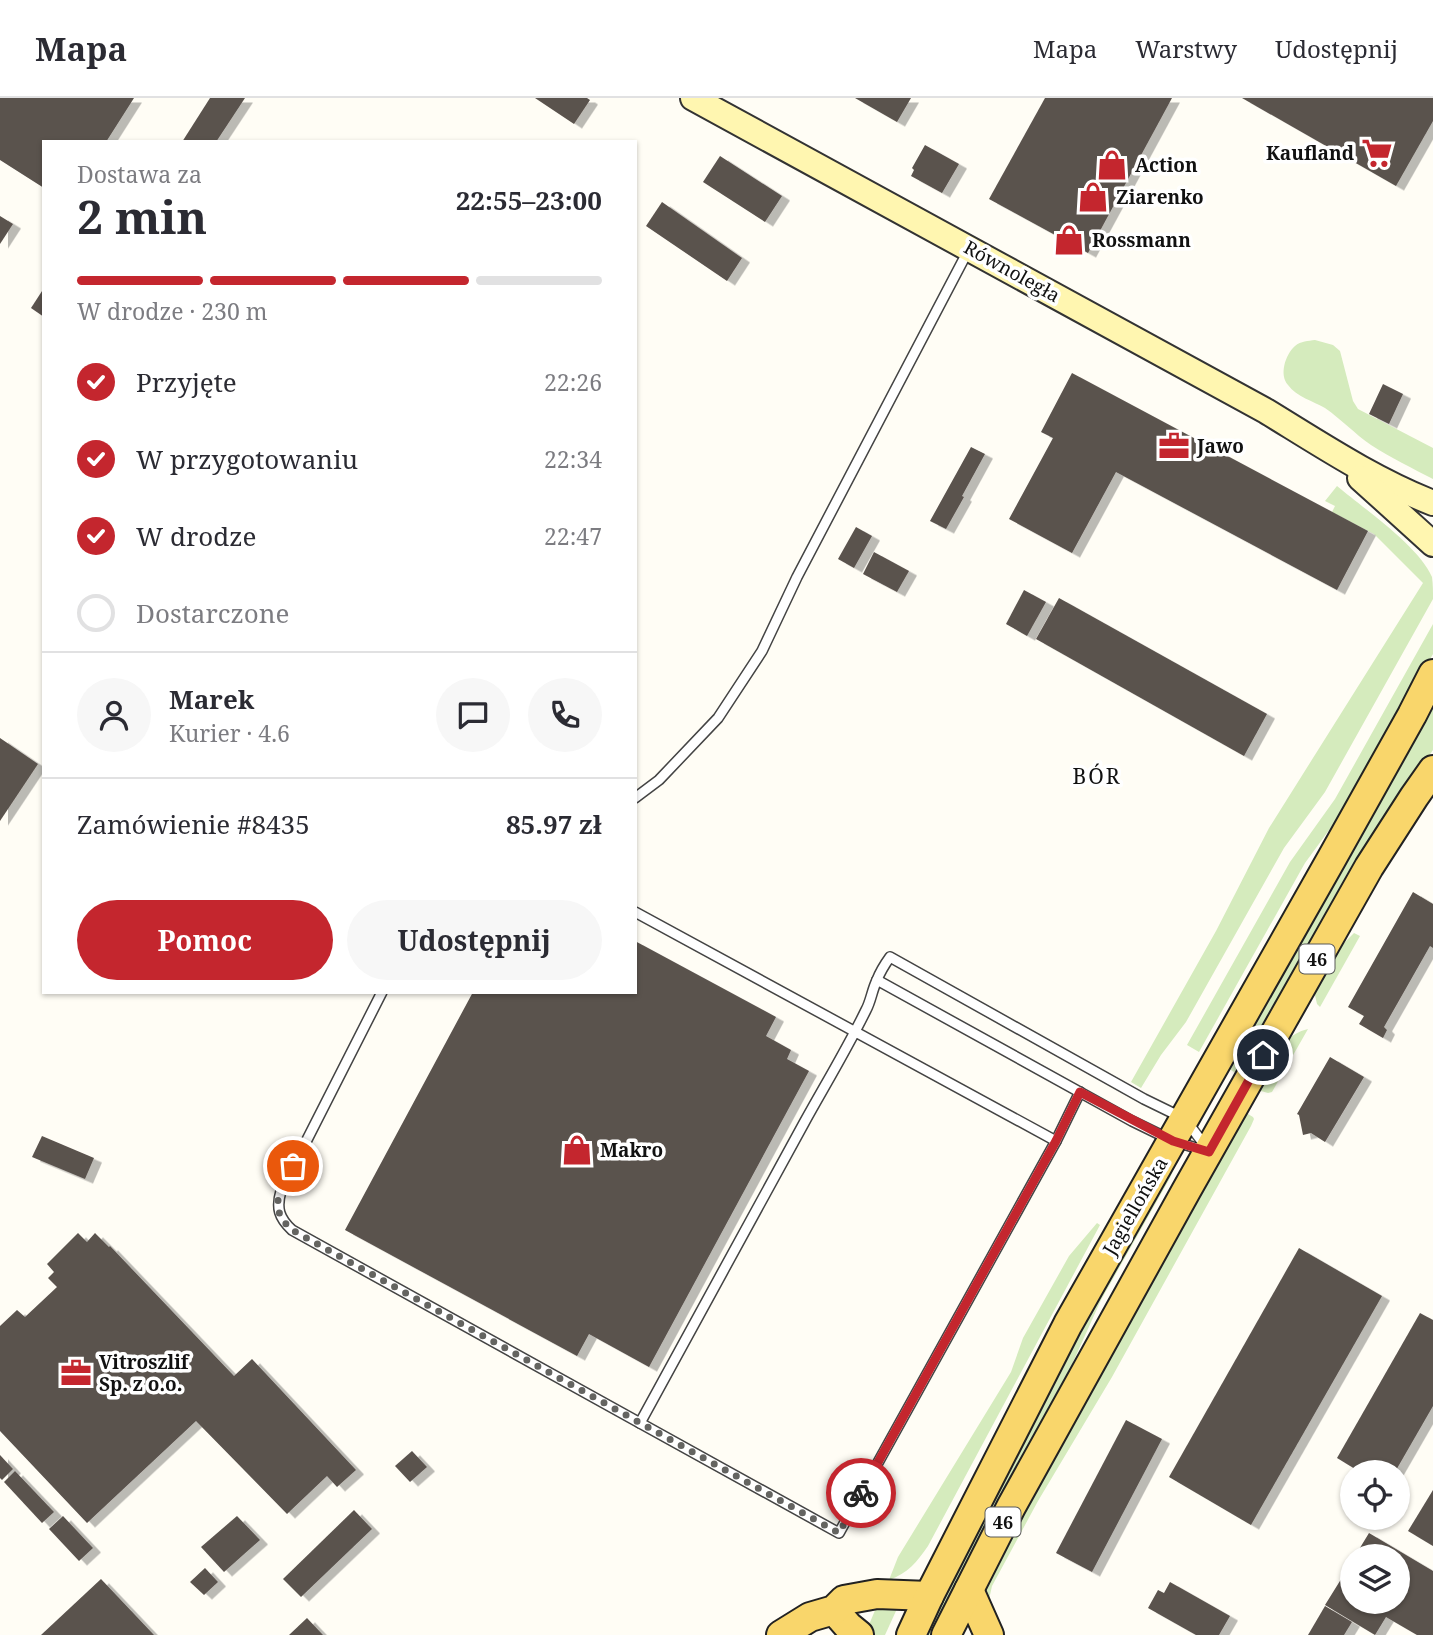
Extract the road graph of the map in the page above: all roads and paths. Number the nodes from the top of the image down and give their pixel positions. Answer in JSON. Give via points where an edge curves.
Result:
{"nodes":[{"id":1,"x":693,"y":98,"type":"edge"},
{"id":2,"x":970,"y":247,"type":"junction"},
{"id":3,"x":1328,"y":450,"type":"junction"},
{"id":4,"x":1433,"y":503,"type":"edge"},
{"id":5,"x":1433,"y":544,"type":"edge"},
{"id":6,"x":1433,"y":674,"type":"edge"},
{"id":7,"x":1433,"y":770,"type":"edge"},
{"id":8,"x":637,"y":796,"type":"edge"},
{"id":9,"x":637,"y":913,"type":"edge"},
{"id":10,"x":877,"y":979,"type":"junction"},
{"id":11,"x":381,"y":994,"type":"edge"},
{"id":12,"x":854,"y":1031,"type":"junction"},
{"id":13,"x":1080,"y":1092,"type":"junction"},
{"id":14,"x":1179,"y":1130,"type":"junction"},
{"id":15,"x":1056,"y":1141,"type":"junction"},
{"id":16,"x":1209,"y":1152,"type":"junction"},
{"id":17,"x":640,"y":1423,"type":"junction"},
{"id":18,"x":969,"y":1590,"type":"junction"},
{"id":19,"x":929,"y":1596,"type":"junction"},
{"id":20,"x":834,"y":1610,"type":"junction"},
{"id":21,"x":780,"y":1635,"type":"edge"},
{"id":22,"x":859,"y":1635,"type":"edge"},
{"id":23,"x":911,"y":1635,"type":"edge"},
{"id":24,"x":946,"y":1635,"type":"edge"},
{"id":25,"x":989,"y":1635,"type":"edge"}],
"edges":[{"from":1,"to":2,"type":"street","name":"Równoległa"},
{"from":2,"to":3,"type":"street","name":"Równoległa"},
{"from":2,"to":8,"type":"lane","via":[[762,651],[718,718]]},
{"from":3,"to":4,"type":"street","name":"Równoległa"},
{"from":3,"to":5,"type":"street","name":"Równoległa"},
{"from":6,"to":14,"type":"main road","name":"Jagiellońska","number":"46"},
{"from":7,"to":16,"type":"main road","name":"Jagiellońska","number":"46","via":[[1369,867]]},
{"from":9,"to":12,"type":"lane"},
{"from":10,"to":12,"type":"lane"},
{"from":10,"to":13,"type":"lane"},
{"from":10,"to":14,"type":"lane","via":[[890,957],[1144,1099]]},
{"from":11,"to":17,"type":"lane","via":[[281,1191],[278,1212],[284,1222]]},
{"from":12,"to":15,"type":"lane"},
{"from":12,"to":17,"type":"lane"},
{"from":13,"to":14,"type":"lane"},
{"from":13,"to":15,"type":"lane"},
{"from":14,"to":16,"type":"lane"},
{"from":14,"to":16,"type":"lane"},
{"from":14,"to":19,"type":"main road","name":"Jagiellońska","number":"46","via":[[1068,1324]]},
{"from":15,"to":17,"type":"lane","via":[[839,1533]]},
{"from":16,"to":18,"type":"main road","name":"Jagiellońska","number":"46"},
{"from":18,"to":24,"type":"main road","name":"Jagiellońska","number":"46"},
{"from":18,"to":25,"type":"main road"},
{"from":19,"to":20,"type":"main road","via":[[877,1594],[844,1600]]},
{"from":19,"to":23,"type":"main road","name":"Jagiellońska","number":"46"},
{"from":20,"to":21,"type":"main road","via":[[810,1617]]},
{"from":20,"to":22,"type":"main road"}]}
